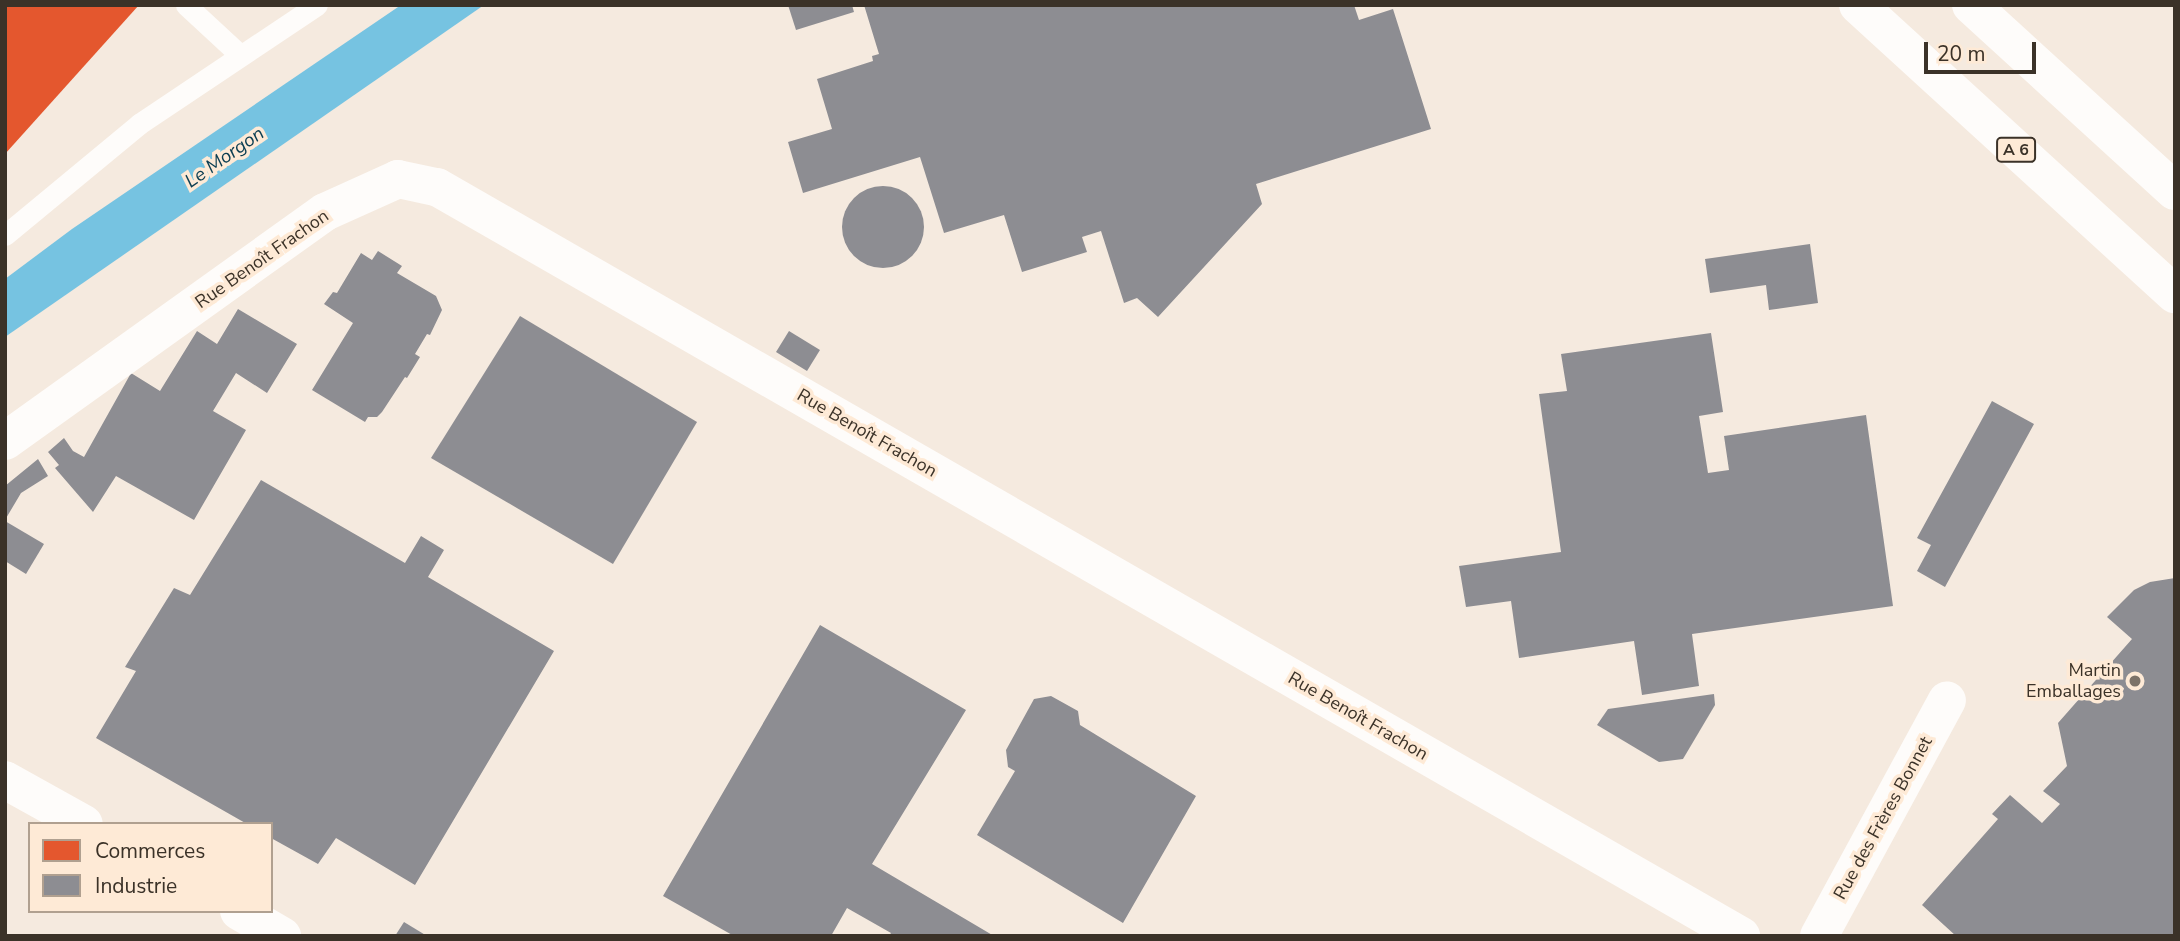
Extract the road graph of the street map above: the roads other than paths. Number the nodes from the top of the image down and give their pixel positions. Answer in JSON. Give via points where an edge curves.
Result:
{"nodes":[{"id":1,"x":186,"y":5,"type":"edge"},
{"id":2,"x":317,"y":5,"type":"edge"},
{"id":3,"x":1858,"y":5,"type":"edge"},
{"id":4,"x":1970,"y":5,"type":"edge"},
{"id":5,"x":240,"y":55,"type":"junction"},
{"id":6,"x":2175,"y":191,"type":"edge"},
{"id":7,"x":5,"y":235,"type":"edge"},
{"id":8,"x":2175,"y":294,"type":"edge"},
{"id":9,"x":5,"y":441,"type":"edge"},
{"id":10,"x":1947,"y":700,"type":"dead end"},
{"id":11,"x":5,"y":780,"type":"edge"},
{"id":12,"x":80,"y":822,"type":"edge"},
{"id":13,"x":242,"y":913,"type":"edge"},
{"id":14,"x":282,"y":936,"type":"edge"},
{"id":15,"x":1741,"y":936,"type":"edge"},
{"id":16,"x":1819,"y":936,"type":"edge"}],
"edges":[{"from":1,"to":5,"type":"lane"},
{"from":2,"to":5,"type":"lane"},
{"from":3,"to":8,"type":"main road","number":"A 6"},
{"from":4,"to":6,"type":"main road"},
{"from":5,"to":7,"type":"lane","via":[[139,124]]},
{"from":9,"to":15,"type":"main road","name":"Rue Benoît Frachon","via":[[326,212],[398,179],[437,187]]},
{"from":10,"to":16,"type":"main road","name":"Rue des Frères Bonnet"},
{"from":11,"to":12,"type":"main road"},
{"from":13,"to":14,"type":"main road"}]}
